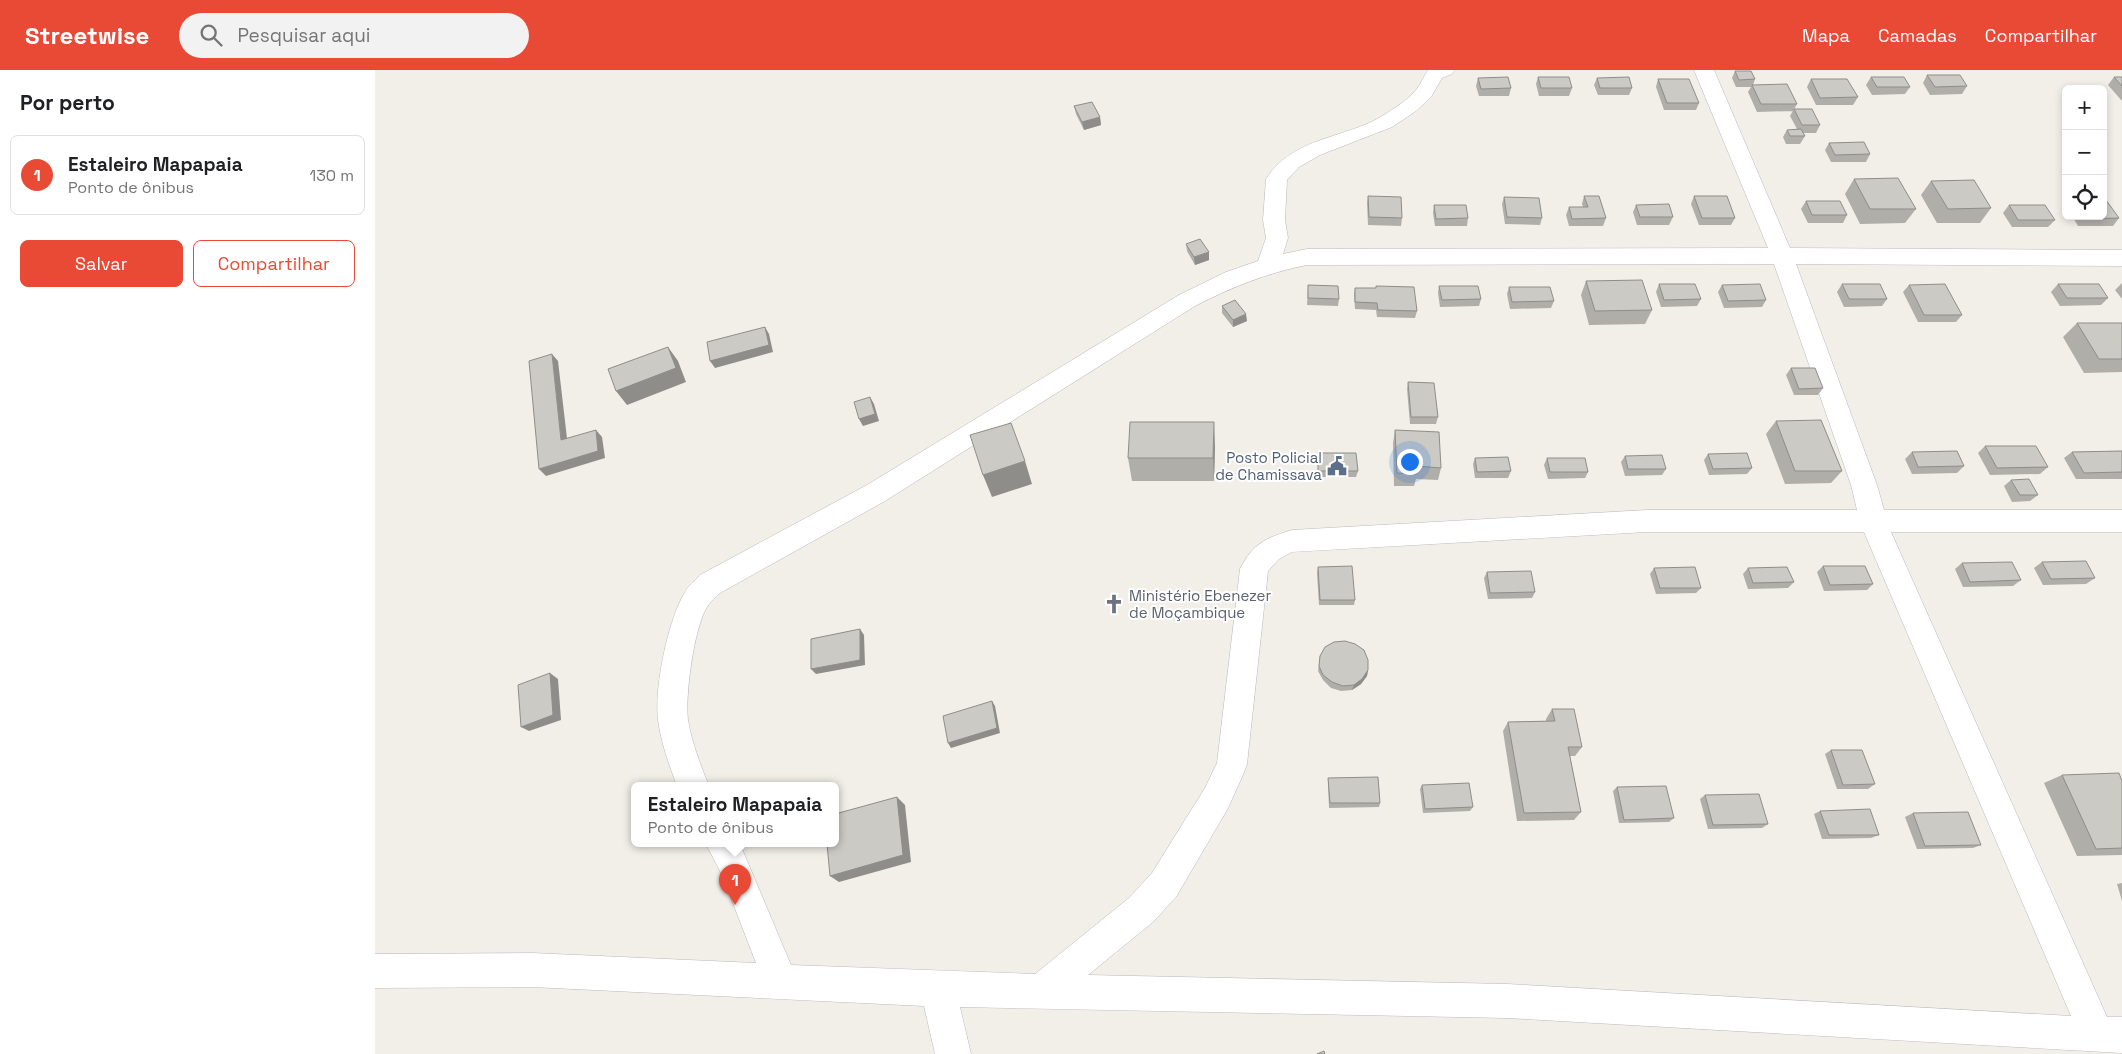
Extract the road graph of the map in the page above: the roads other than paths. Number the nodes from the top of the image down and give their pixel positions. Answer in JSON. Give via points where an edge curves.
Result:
{"nodes":[{"id":1,"x":1445,"y":70,"type":"edge"},
{"id":2,"x":1704,"y":70,"type":"edge"},
{"id":3,"x":1782,"y":256,"type":"junction"},
{"id":4,"x":2122,"y":258,"type":"edge"},
{"id":5,"x":1268,"y":266,"type":"junction"},
{"id":6,"x":1873,"y":521,"type":"junction"},
{"id":7,"x":2122,"y":522,"type":"edge"},
{"id":8,"x":691,"y":782,"type":"edge"},
{"id":9,"x":724,"y":847,"type":"edge"},
{"id":10,"x":375,"y":971,"type":"edge"},
{"id":11,"x":781,"y":983,"type":"junction"},
{"id":12,"x":938,"y":989,"type":"junction"},
{"id":13,"x":1041,"y":990,"type":"junction"},
{"id":14,"x":2115,"y":1037,"type":"edge"},
{"id":15,"x":953,"y":1054,"type":"edge"}],
"edges":[{"from":1,"to":5,"type":"street","via":[[1435,74],[1424,92],[1385,123],[1313,150],[1292,162],[1277,179],[1273,220],[1277,238]]},
{"from":2,"to":3,"type":"street"},
{"from":3,"to":4,"type":"street"},
{"from":3,"to":5,"type":"street","via":[[1307,257]]},
{"from":3,"to":6,"type":"street","via":[[1864,485]]},
{"from":5,"to":8,"type":"street","via":[[1231,279],[1153,320],[1123,342],[876,493],[710,584],[695,600],[674,675],[673,718],[680,752]]},
{"from":6,"to":7,"type":"street"},
{"from":6,"to":13,"type":"street","via":[[1647,521],[1291,541],[1279,545],[1261,556],[1254,570],[1232,764],[1216,799],[1164,885],[1141,910]]},
{"from":6,"to":14,"type":"street"},
{"from":9,"to":11,"type":"street"},
{"from":10,"to":11,"type":"street","via":[[532,970]]},
{"from":11,"to":12,"type":"street"},
{"from":12,"to":13,"type":"street"},
{"from":12,"to":15,"type":"street"},
{"from":13,"to":14,"type":"street","via":[[1507,1001]]}]}
